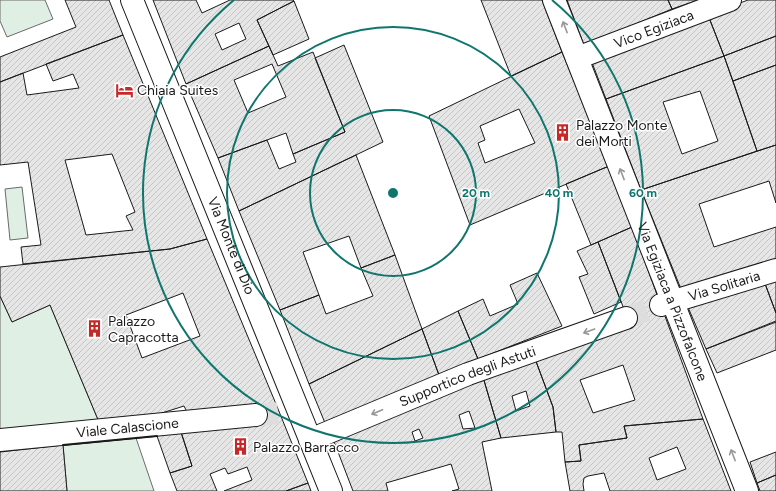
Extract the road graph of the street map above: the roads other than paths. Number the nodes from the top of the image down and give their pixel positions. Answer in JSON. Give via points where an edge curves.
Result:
{"nodes":[{"id":1,"x":132,"y":0,"type":"edge"},
{"id":2,"x":554,"y":0,"type":"edge"},
{"id":3,"x":730,"y":0,"type":"edge"},
{"id":4,"x":577,"y":58,"type":"junction"},
{"id":5,"x":776,"y":270,"type":"edge"},
{"id":6,"x":667,"y":303,"type":"junction"},
{"id":7,"x":626,"y":318,"type":"tunnel mouth"},
{"id":8,"x":256,"y":415,"type":"tunnel mouth"},
{"id":9,"x":0,"y":440,"type":"edge"},
{"id":10,"x":310,"y":440,"type":"junction"},
{"id":11,"x":331,"y":491,"type":"edge"},
{"id":12,"x":747,"y":491,"type":"edge"}],
"edges":[{"from":1,"to":10,"type":"street","name":"Via Monte di Dio","via":[[289,412]]},
{"from":4,"to":2,"type":"street","name":"Via Egiziaca a Pizzofalcone","one_way":true},
{"from":3,"to":4,"type":"street","name":"Vico Egiziaca"},
{"from":6,"to":4,"type":"street","name":"Via Egiziaca a Pizzofalcone","one_way":true},
{"from":5,"to":6,"type":"street","name":"Via Solitaria"},
{"from":12,"to":6,"type":"street","name":"Via Egiziaca a Pizzofalcone","one_way":true},
{"from":7,"to":10,"type":"street","name":"Supportico degli Astuti","one_way":true,"via":[[468,374]]},
{"from":8,"to":9,"type":"street","name":"Viale Calascione"},
{"from":10,"to":11,"type":"street","name":"Via Monte di Dio"}]}
